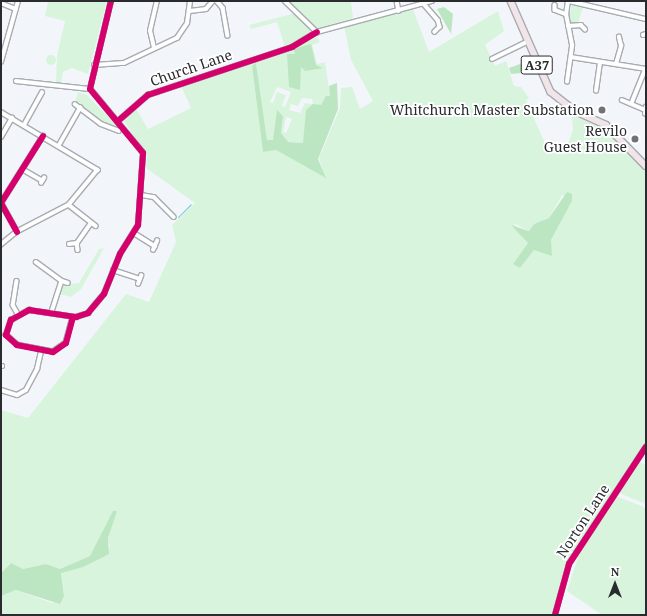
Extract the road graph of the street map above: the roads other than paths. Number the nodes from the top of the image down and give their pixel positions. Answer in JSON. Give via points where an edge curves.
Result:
{"nodes":[{"id":1,"x":18,"y":1,"type":"edge"},
{"id":2,"x":111,"y":1,"type":"edge"},
{"id":3,"x":157,"y":1,"type":"edge"},
{"id":4,"x":190,"y":1,"type":"edge"},
{"id":5,"x":213,"y":1,"type":"edge"},
{"id":6,"x":217,"y":1,"type":"edge"},
{"id":7,"x":285,"y":1,"type":"edge"},
{"id":8,"x":397,"y":1,"type":"edge"},
{"id":9,"x":432,"y":1,"type":"edge"},
{"id":10,"x":512,"y":1,"type":"edge"},
{"id":11,"x":569,"y":1,"type":"edge"},
{"id":12,"x":1,"y":4,"type":"edge"},
{"id":13,"x":424,"y":4,"type":"junction"},
{"id":14,"x":554,"y":9,"type":"dead end"},
{"id":15,"x":16,"y":10,"type":"junction"},
{"id":16,"x":190,"y":11,"type":"junction"},
{"id":17,"x":399,"y":11,"type":"junction"},
{"id":18,"x":566,"y":14,"type":"junction"},
{"id":19,"x":646,"y":19,"type":"edge"},
{"id":20,"x":568,"y":26,"type":"junction"},
{"id":21,"x":585,"y":29,"type":"dead end"},
{"id":22,"x":317,"y":32,"type":"junction"},
{"id":23,"x":435,"y":32,"type":"dead end"},
{"id":24,"x":228,"y":36,"type":"dead end"},
{"id":25,"x":621,"y":40,"type":"dead end"},
{"id":26,"x":528,"y":42,"type":"junction"},
{"id":27,"x":154,"y":48,"type":"junction"},
{"id":28,"x":586,"y":56,"type":"dead end"},
{"id":29,"x":571,"y":57,"type":"junction"},
{"id":30,"x":492,"y":59,"type":"dead end"},
{"id":31,"x":585,"y":61,"type":"junction"},
{"id":32,"x":1,"y":62,"type":"edge"},
{"id":33,"x":600,"y":63,"type":"junction"},
{"id":34,"x":616,"y":64,"type":"junction"},
{"id":35,"x":94,"y":65,"type":"junction"},
{"id":36,"x":646,"y":69,"type":"edge"},
{"id":37,"x":16,"y":81,"type":"dead end"},
{"id":38,"x":569,"y":81,"type":"dead end"},
{"id":39,"x":90,"y":89,"type":"junction"},
{"id":40,"x":596,"y":91,"type":"dead end"},
{"id":41,"x":42,"y":93,"type":"dead end"},
{"id":42,"x":622,"y":100,"type":"dead end"},
{"id":43,"x":632,"y":102,"type":"junction"},
{"id":44,"x":74,"y":104,"type":"dead end"},
{"id":45,"x":80,"y":108,"type":"junction"},
{"id":46,"x":645,"y":108,"type":"edge"},
{"id":47,"x":1,"y":112,"type":"edge"},
{"id":48,"x":645,"y":114,"type":"dead end"},
{"id":49,"x":12,"y":118,"type":"junction"},
{"id":50,"x":118,"y":121,"type":"junction"},
{"id":51,"x":24,"y":125,"type":"junction"},
{"id":52,"x":113,"y":135,"type":"dead end"},
{"id":53,"x":43,"y":136,"type":"junction"},
{"id":54,"x":1,"y":137,"type":"edge"},
{"id":55,"x":59,"y":146,"type":"junction"},
{"id":56,"x":646,"y":166,"type":"edge"},
{"id":57,"x":24,"y":170,"type":"junction"},
{"id":58,"x":42,"y":180,"type":"dead end"},
{"id":59,"x":141,"y":194,"type":"junction"},
{"id":60,"x":69,"y":205,"type":"junction"},
{"id":61,"x":176,"y":210,"type":"dead end"},
{"id":62,"x":91,"y":223,"type":"junction"},
{"id":63,"x":96,"y":226,"type":"dead end"},
{"id":64,"x":17,"y":232,"type":"junction"},
{"id":65,"x":134,"y":233,"type":"junction"},
{"id":66,"x":157,"y":241,"type":"dead end"},
{"id":67,"x":77,"y":243,"type":"junction"},
{"id":68,"x":69,"y":244,"type":"dead end"},
{"id":69,"x":1,"y":245,"type":"edge"},
{"id":70,"x":78,"y":250,"type":"dead end"},
{"id":71,"x":36,"y":262,"type":"dead end"},
{"id":72,"x":40,"y":265,"type":"junction"},
{"id":73,"x":36,"y":270,"type":"dead end"},
{"id":74,"x":113,"y":270,"type":"junction"},
{"id":75,"x":17,"y":281,"type":"dead end"},
{"id":76,"x":62,"y":281,"type":"junction"},
{"id":77,"x":68,"y":282,"type":"dead end"},
{"id":78,"x":138,"y":284,"type":"dead end"},
{"id":79,"x":16,"y":285,"type":"junction"},
{"id":80,"x":22,"y":286,"type":"dead end"},
{"id":81,"x":52,"y":312,"type":"junction"},
{"id":82,"x":18,"y":314,"type":"junction"},
{"id":83,"x":73,"y":317,"type":"junction"},
{"id":84,"x":6,"y":335,"type":"junction"},
{"id":85,"x":1,"y":336,"type":"edge"},
{"id":86,"x":41,"y":351,"type":"junction"},
{"id":87,"x":1,"y":390,"type":"edge"},
{"id":88,"x":646,"y":447,"type":"edge"},
{"id":89,"x":555,"y":615,"type":"edge"}],
"edges":[{"from":1,"to":15,"type":"street"},
{"from":2,"to":35,"type":"street"},
{"from":3,"to":27,"type":"street","via":[[150,31]]},
{"from":4,"to":16,"type":"street"},
{"from":5,"to":16,"type":"street","via":[[206,9]]},
{"from":6,"to":24,"type":"street","via":[[223,8]]},
{"from":7,"to":22,"type":"street"},
{"from":8,"to":17,"type":"street"},
{"from":9,"to":13,"type":"street","name":"Church Lane"},
{"from":10,"to":26,"type":"highway","number":"A37"},
{"from":11,"to":18,"type":"street"},
{"from":11,"to":19,"type":"street"},
{"from":12,"to":15,"type":"street"},
{"from":13,"to":17,"type":"street","name":"Church Lane"},
{"from":13,"to":23,"type":"street","via":[[438,20],[440,27]]},
{"from":14,"to":18,"type":"street"},
{"from":15,"to":32,"type":"street"},
{"from":16,"to":27,"type":"street","via":[[187,23],[177,38]]},
{"from":17,"to":22,"type":"street","name":"Church Lane"},
{"from":18,"to":20,"type":"street"},
{"from":20,"to":21,"type":"street","via":[[581,23]]},
{"from":20,"to":29,"type":"street"},
{"from":22,"to":50,"type":"street","name":"Church Lane","via":[[292,48],[148,95]]},
{"from":25,"to":34,"type":"street"},
{"from":26,"to":30,"type":"street"},
{"from":26,"to":56,"type":"highway","number":"A37","via":[[548,89],[582,114],[596,119],[614,131]]},
{"from":27,"to":35,"type":"street","via":[[124,63]]},
{"from":28,"to":31,"type":"street"},
{"from":29,"to":31,"type":"street"},
{"from":29,"to":38,"type":"street"},
{"from":31,"to":33,"type":"street"},
{"from":33,"to":34,"type":"street"},
{"from":33,"to":40,"type":"street"},
{"from":34,"to":36,"type":"street"},
{"from":35,"to":39,"type":"street"},
{"from":36,"to":43,"type":"street"},
{"from":37,"to":39,"type":"street"},
{"from":39,"to":50,"type":"street","via":[[95,99]]},
{"from":41,"to":51,"type":"street"},
{"from":42,"to":43,"type":"street"},
{"from":43,"to":46,"type":"street"},
{"from":44,"to":45,"type":"street"},
{"from":45,"to":52,"type":"street","via":[[117,130]]},
{"from":45,"to":55,"type":"street"},
{"from":46,"to":48,"type":"street"},
{"from":47,"to":49,"type":"street"},
{"from":49,"to":51,"type":"street"},
{"from":49,"to":54,"type":"street"},
{"from":50,"to":59,"type":"street","via":[[143,153]]},
{"from":51,"to":53,"type":"street"},
{"from":53,"to":55,"type":"street"},
{"from":53,"to":57,"type":"street"},
{"from":55,"to":60,"type":"street","via":[[96,167],[97,174]]},
{"from":57,"to":58,"type":"street"},
{"from":57,"to":64,"type":"street","via":[[1,205]]},
{"from":59,"to":61,"type":"street","via":[[154,197],[173,215]]},
{"from":59,"to":65,"type":"street","via":[[140,218]]},
{"from":60,"to":62,"type":"street"},
{"from":60,"to":64,"type":"street"},
{"from":62,"to":63,"type":"street"},
{"from":62,"to":67,"type":"street"},
{"from":64,"to":69,"type":"street"},
{"from":65,"to":66,"type":"street","via":[[154,248]]},
{"from":65,"to":74,"type":"street"},
{"from":67,"to":68,"type":"street"},
{"from":67,"to":70,"type":"street"},
{"from":71,"to":72,"type":"street"},
{"from":72,"to":73,"type":"street"},
{"from":72,"to":76,"type":"street"},
{"from":74,"to":78,"type":"street","via":[[140,278]]},
{"from":74,"to":83,"type":"street","via":[[104,294],[91,310]]},
{"from":75,"to":79,"type":"street"},
{"from":76,"to":77,"type":"street"},
{"from":76,"to":81,"type":"street"},
{"from":79,"to":80,"type":"street"},
{"from":79,"to":82,"type":"street","via":[[13,305]]},
{"from":81,"to":82,"type":"street","via":[[33,309]]},
{"from":81,"to":83,"type":"street"},
{"from":82,"to":84,"type":"street","via":[[8,325]]},
{"from":83,"to":86,"type":"street","via":[[63,346],[53,352]]},
{"from":84,"to":85,"type":"street"},
{"from":84,"to":86,"type":"street","via":[[18,346]]},
{"from":86,"to":87,"type":"street","via":[[37,369],[26,390],[17,395]]},
{"from":88,"to":89,"type":"street","name":"Norton Lane","via":[[569,564]]}]}
